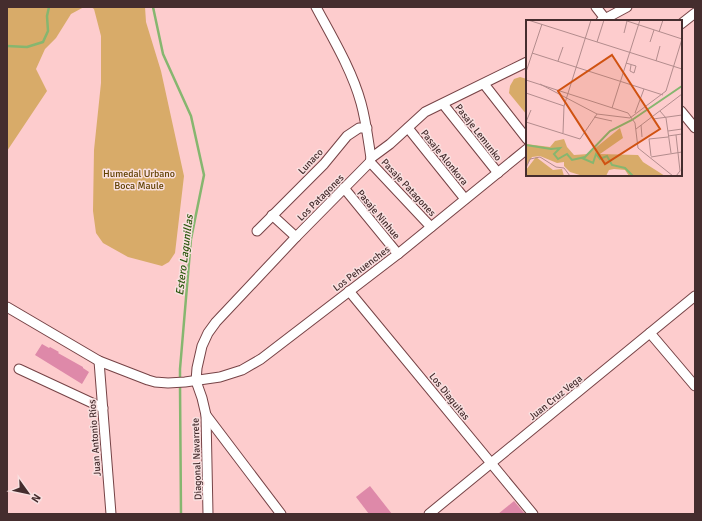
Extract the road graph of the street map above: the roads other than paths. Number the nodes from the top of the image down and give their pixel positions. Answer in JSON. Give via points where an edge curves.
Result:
{"nodes":[{"id":1,"x":316,"y":7,"type":"edge"},
{"id":2,"x":596,"y":7,"type":"edge"},
{"id":3,"x":627,"y":7,"type":"edge"},
{"id":4,"x":695,"y":13,"type":"edge"},
{"id":5,"x":604,"y":20,"type":"edge"},
{"id":6,"x":682,"y":23,"type":"edge"},
{"id":7,"x":526,"y":63,"type":"edge"},
{"id":8,"x":484,"y":84,"type":"junction"},
{"id":9,"x":443,"y":104,"type":"junction"},
{"id":10,"x":682,"y":112,"type":"edge"},
{"id":11,"x":367,"y":128,"type":"junction"},
{"id":12,"x":408,"y":128,"type":"junction"},
{"id":13,"x":695,"y":128,"type":"edge"},
{"id":14,"x":526,"y":137,"type":"edge"},
{"id":15,"x":526,"y":150,"type":"edge"},
{"id":16,"x":371,"y":160,"type":"junction"},
{"id":17,"x":498,"y":173,"type":"junction"},
{"id":18,"x":344,"y":188,"type":"junction"},
{"id":19,"x":465,"y":199,"type":"junction"},
{"id":20,"x":272,"y":215,"type":"junction"},
{"id":21,"x":431,"y":227,"type":"junction"},
{"id":22,"x":257,"y":231,"type":"dead end"},
{"id":23,"x":296,"y":237,"type":"junction"},
{"id":24,"x":398,"y":254,"type":"junction"},
{"id":25,"x":349,"y":291,"type":"junction"},
{"id":26,"x":695,"y":296,"type":"edge"},
{"id":27,"x":7,"y":307,"type":"edge"},
{"id":28,"x":650,"y":333,"type":"junction"},
{"id":29,"x":99,"y":361,"type":"junction"},
{"id":30,"x":20,"y":369,"type":"dead end"},
{"id":31,"x":196,"y":381,"type":"junction"},
{"id":32,"x":695,"y":386,"type":"edge"},
{"id":33,"x":103,"y":408,"type":"junction"},
{"id":34,"x":206,"y":415,"type":"junction"},
{"id":35,"x":491,"y":463,"type":"junction"},
{"id":36,"x":111,"y":514,"type":"edge"},
{"id":37,"x":208,"y":514,"type":"edge"},
{"id":38,"x":281,"y":514,"type":"edge"},
{"id":39,"x":429,"y":514,"type":"edge"},
{"id":40,"x":533,"y":514,"type":"edge"}],
"edges":[{"from":1,"to":11,"type":"street","via":[[336,43],[354,84]]},
{"from":2,"to":5,"type":"street"},
{"from":3,"to":5,"type":"street"},
{"from":4,"to":6,"type":"street"},
{"from":7,"to":8,"type":"street","name":"Los Patagones"},
{"from":8,"to":9,"type":"street","name":"Los Patagones"},
{"from":8,"to":14,"type":"street"},
{"from":9,"to":12,"type":"street","name":"Los Patagones","via":[[425,112]]},
{"from":9,"to":17,"type":"street","name":"Pasaje Lemunko"},
{"from":10,"to":13,"type":"street"},
{"from":11,"to":16,"type":"street"},
{"from":11,"to":20,"type":"street","name":"Lunaco","via":[[359,128],[347,136],[324,164]]},
{"from":12,"to":16,"type":"street","name":"Los Patagones"},
{"from":12,"to":19,"type":"street","name":"Pasaje Alonkora"},
{"from":15,"to":17,"type":"street","name":"Los Pehuenches"},
{"from":16,"to":18,"type":"street","name":"Los Patagones"},
{"from":16,"to":21,"type":"street","name":"Pasaje Patagones"},
{"from":17,"to":19,"type":"street","name":"Los Pehuenches"},
{"from":18,"to":23,"type":"street","name":"Los Patagones"},
{"from":18,"to":24,"type":"street","name":"Pasaje Ninhue"},
{"from":19,"to":21,"type":"street","name":"Los Pehuenches"},
{"from":20,"to":22,"type":"street","name":"Lunaco"},
{"from":20,"to":23,"type":"street"},
{"from":21,"to":24,"type":"street","name":"Los Pehuenches"},
{"from":23,"to":31,"type":"street","name":"Los Patagones","via":[[212,327],[202,346]]},
{"from":24,"to":25,"type":"street","name":"Los Pehuenches"},
{"from":25,"to":31,"type":"street","name":"Los Pehuenches","via":[[252,365],[230,374]]},
{"from":25,"to":35,"type":"street","name":"Los Diaguitas"},
{"from":26,"to":28,"type":"street","name":"Juan Cruz Vega"},
{"from":27,"to":29,"type":"street"},
{"from":28,"to":32,"type":"street"},
{"from":28,"to":35,"type":"street","name":"Juan Cruz Vega"},
{"from":29,"to":31,"type":"street","via":[[155,382]]},
{"from":29,"to":33,"type":"street","name":"Juan Antonio Ríos"},
{"from":30,"to":33,"type":"street"},
{"from":31,"to":34,"type":"street","name":"Diagonal Navarrete"},
{"from":33,"to":36,"type":"street","name":"Juan Antonio Ríos"},
{"from":34,"to":37,"type":"street","name":"Diagonal Navarrete"},
{"from":34,"to":38,"type":"street"},
{"from":35,"to":39,"type":"street","name":"Juan Cruz Vega"},
{"from":35,"to":40,"type":"street","name":"Los Diaguitas"}]}
